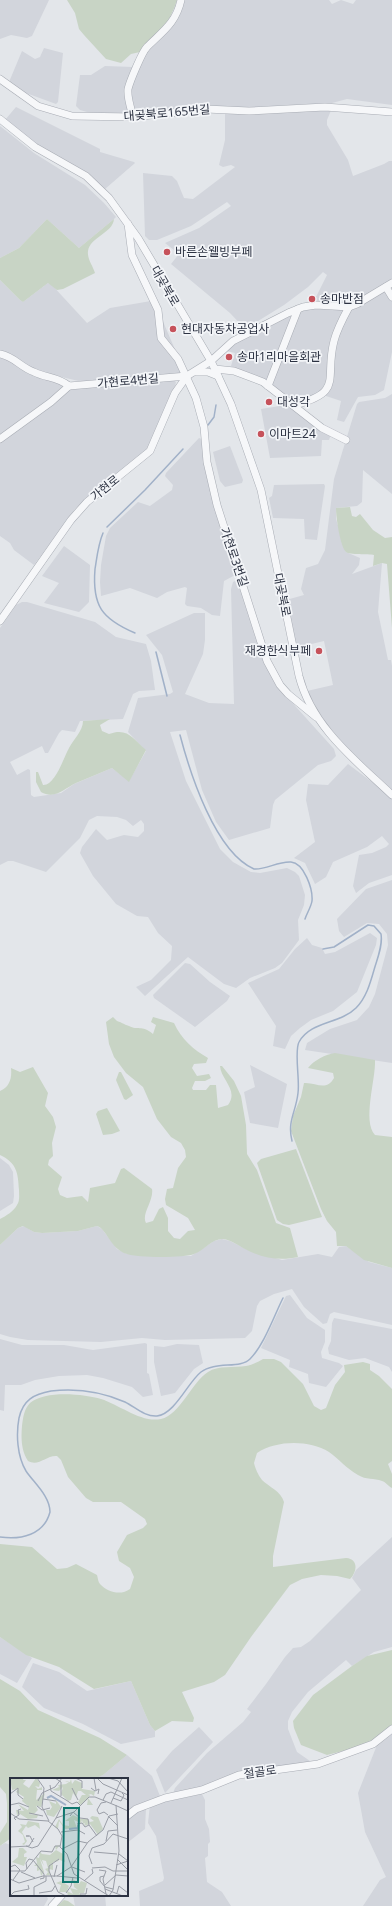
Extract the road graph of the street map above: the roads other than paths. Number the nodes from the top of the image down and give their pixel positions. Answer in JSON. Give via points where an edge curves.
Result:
{"nodes":[{"id":1,"x":181,"y":0,"type":"edge"},
{"id":2,"x":0,"y":79,"type":"edge"},
{"id":3,"x":392,"y":112,"type":"edge"},
{"id":4,"x":133,"y":117,"type":"junction"},
{"id":5,"x":0,"y":119,"type":"edge"},
{"id":6,"x":127,"y":222,"type":"junction"},
{"id":7,"x":389,"y":285,"type":"edge"},
{"id":8,"x":392,"y":297,"type":"edge"},
{"id":9,"x":349,"y":307,"type":"junction"},
{"id":10,"x":298,"y":309,"type":"junction"},
{"id":11,"x":203,"y":348,"type":"junction"},
{"id":12,"x":0,"y":354,"type":"edge"},
{"id":13,"x":211,"y":361,"type":"junction"},
{"id":14,"x":193,"y":372,"type":"junction"},
{"id":15,"x":217,"y":373,"type":"junction"},
{"id":16,"x":187,"y":376,"type":"junction"},
{"id":17,"x":70,"y":386,"type":"junction"},
{"id":18,"x":268,"y":386,"type":"junction"},
{"id":19,"x":294,"y":405,"type":"junction"},
{"id":20,"x":0,"y":439,"type":"edge"},
{"id":21,"x":346,"y":440,"type":"dead end"},
{"id":22,"x":0,"y":622,"type":"edge"},
{"id":23,"x":318,"y":719,"type":"junction"},
{"id":24,"x":392,"y":795,"type":"edge"},
{"id":25,"x":392,"y":1729,"type":"edge"},
{"id":26,"x":128,"y":1815,"type":"edge"},
{"id":27,"x":61,"y":1896,"type":"edge"},
{"id":28,"x":52,"y":1906,"type":"edge"}],
"edges":[{"from":1,"to":4,"type":"street","via":[[174,19],[145,50],[129,86]]},
{"from":2,"to":4,"type":"street","name":"대곶북로165번길","via":[[27,100],[49,110],[72,116]]},
{"from":3,"to":4,"type":"street","name":"대곶북로165번길","via":[[325,107],[249,111],[206,109]]},
{"from":5,"to":6,"type":"street","name":"대곶북로","via":[[35,146],[86,176],[110,198]]},
{"from":6,"to":11,"type":"street","name":"대곶북로"},
{"from":6,"to":16,"type":"street","name":"대곶북로","via":[[132,255],[158,310],[161,338],[178,359]]},
{"from":7,"to":8,"type":"street"},
{"from":7,"to":9,"type":"street"},
{"from":9,"to":10,"type":"street","name":"가현로","via":[[322,305]]},
{"from":9,"to":19,"type":"street","via":[[333,342],[331,378],[327,389],[313,399]]},
{"from":10,"to":13,"type":"street","name":"가현로","via":[[238,338]]},
{"from":10,"to":18,"type":"street"},
{"from":11,"to":13,"type":"street","name":"대곶북로"},
{"from":11,"to":14,"type":"street","via":[[200,364]]},
{"from":12,"to":17,"type":"street","via":[[12,357],[33,372],[58,379]]},
{"from":13,"to":14,"type":"street","name":"가현로"},
{"from":13,"to":15,"type":"street","name":"대곶북로"},
{"from":14,"to":15,"type":"street"},
{"from":14,"to":16,"type":"street","name":"가현로"},
{"from":15,"to":18,"type":"street","via":[[234,371]]},
{"from":15,"to":23,"type":"street","name":"대곶북로","via":[[231,404],[261,490],[298,676],[305,696]]},
{"from":16,"to":17,"type":"street","name":"가현로4번길"},
{"from":16,"to":22,"type":"street","name":"가현로","via":[[175,393],[150,451],[87,502],[71,520]]},
{"from":16,"to":23,"type":"street","name":"가현로3번길","via":[[204,427],[207,462],[217,505],[267,661],[288,694]]},
{"from":17,"to":20,"type":"street"},
{"from":18,"to":19,"type":"street"},
{"from":19,"to":21,"type":"street","via":[[322,428]]},
{"from":23,"to":24,"type":"street","name":"대곶북로","via":[[344,750]]},
{"from":25,"to":26,"type":"street","name":"절골로","via":[[374,1744],[318,1764],[239,1774],[202,1790],[165,1798],[136,1809]]},
{"from":27,"to":28,"type":"street"}]}
